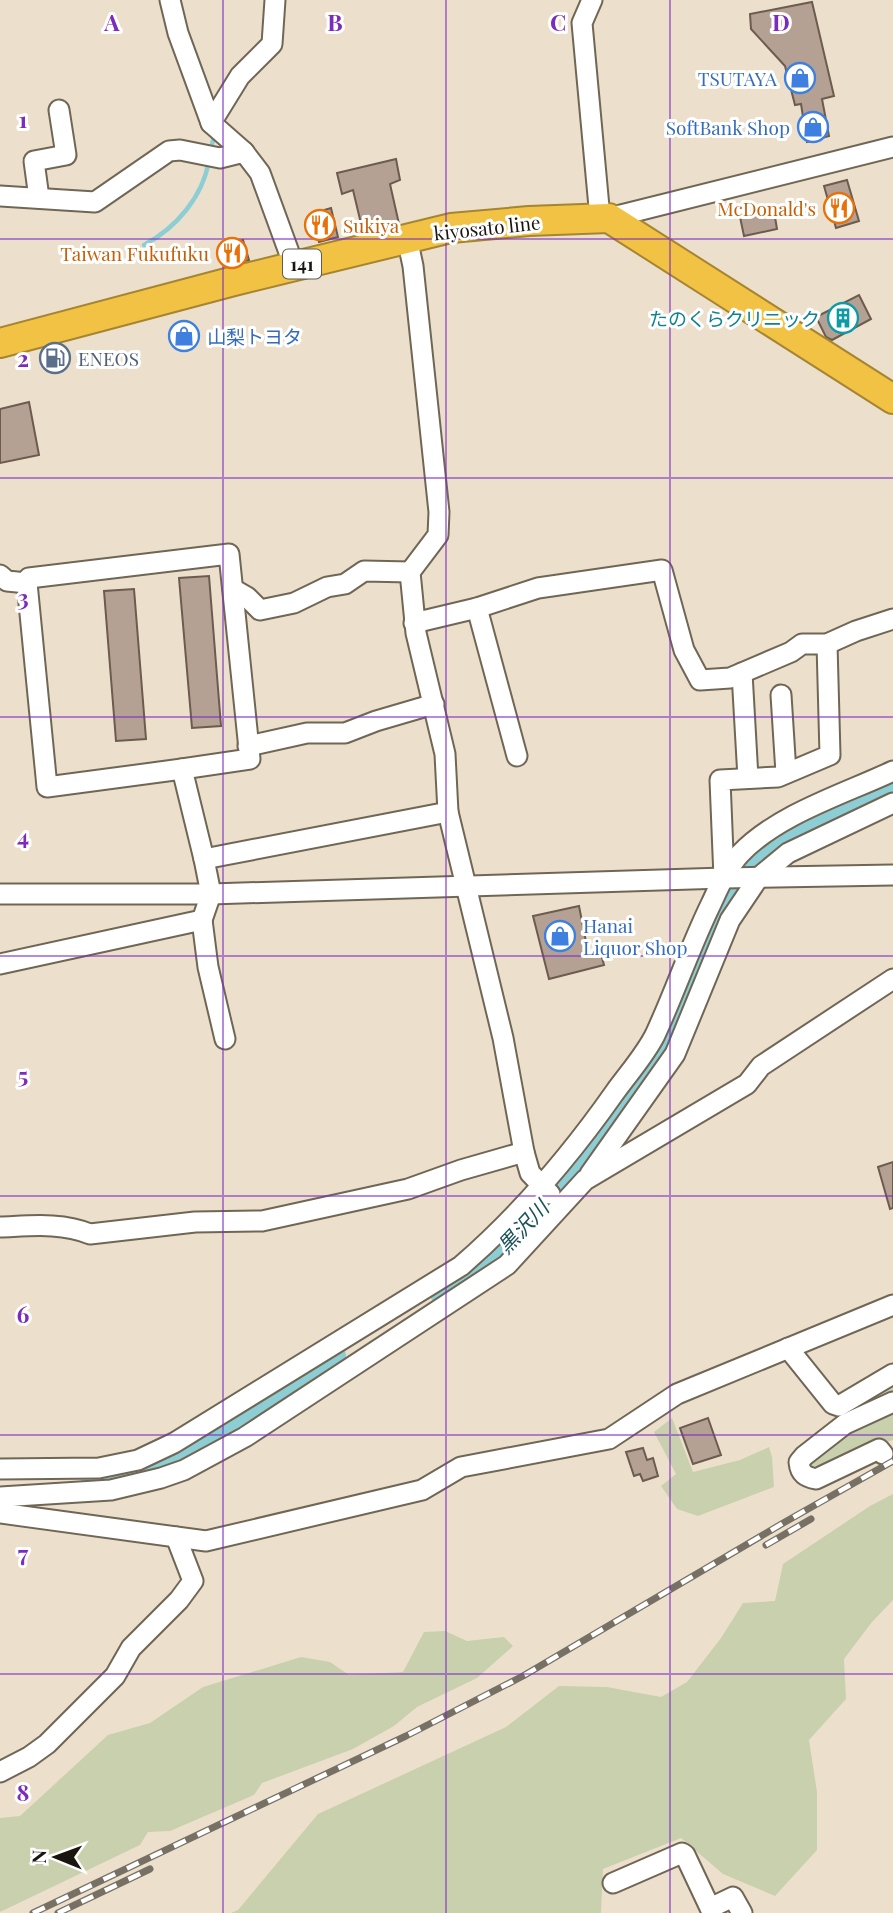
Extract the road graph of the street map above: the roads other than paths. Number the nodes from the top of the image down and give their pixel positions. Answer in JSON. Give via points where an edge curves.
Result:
{"nodes":[{"id":1,"x":170,"y":0,"type":"edge"},
{"id":2,"x":275,"y":0,"type":"edge"},
{"id":3,"x":593,"y":0,"type":"edge"},
{"id":4,"x":59,"y":110,"type":"dead end"},
{"id":5,"x":211,"y":123,"type":"junction"},
{"id":6,"x":893,"y":147,"type":"edge"},
{"id":7,"x":244,"y":152,"type":"junction"},
{"id":8,"x":0,"y":196,"type":"edge"},
{"id":9,"x":39,"y":198,"type":"junction"},
{"id":10,"x":605,"y":218,"type":"junction"},
{"id":11,"x":407,"y":238,"type":"junction"},
{"id":12,"x":294,"y":266,"type":"junction"},
{"id":13,"x":0,"y":343,"type":"edge"},
{"id":14,"x":893,"y":399,"type":"edge"},
{"id":15,"x":410,"y":572,"type":"junction"},
{"id":16,"x":0,"y":575,"type":"edge"},
{"id":17,"x":27,"y":583,"type":"junction"},
{"id":18,"x":233,"y":589,"type":"junction"},
{"id":19,"x":477,"y":608,"type":"junction"},
{"id":20,"x":893,"y":619,"type":"edge"},
{"id":21,"x":414,"y":623,"type":"junction"},
{"id":22,"x":827,"y":645,"type":"junction"},
{"id":23,"x":742,"y":673,"type":"junction"},
{"id":24,"x":781,"y":695,"type":"dead end"},
{"id":25,"x":434,"y":704,"type":"junction"},
{"id":26,"x":248,"y":746,"type":"junction"},
{"id":27,"x":517,"y":756,"type":"dead end"},
{"id":28,"x":182,"y":768,"type":"junction"},
{"id":29,"x":786,"y":773,"type":"junction"},
{"id":30,"x":748,"y":778,"type":"junction"},
{"id":31,"x":890,"y":788,"type":"edge"},
{"id":32,"x":448,"y":812,"type":"junction"},
{"id":33,"x":204,"y":859,"type":"junction"},
{"id":34,"x":893,"y":875,"type":"edge"},
{"id":35,"x":759,"y":877,"type":"junction"},
{"id":36,"x":724,"y":878,"type":"junction"},
{"id":37,"x":465,"y":886,"type":"junction"},
{"id":38,"x":0,"y":894,"type":"edge"},
{"id":39,"x":211,"y":894,"type":"junction"},
{"id":40,"x":202,"y":920,"type":"junction"},
{"id":41,"x":0,"y":964,"type":"edge"},
{"id":42,"x":893,"y":979,"type":"edge"},
{"id":43,"x":687,"y":989,"type":"junction"},
{"id":44,"x":225,"y":1039,"type":"dead end"},
{"id":45,"x":620,"y":1085,"type":"junction"},
{"id":46,"x":641,"y":1101,"type":"junction"},
{"id":47,"x":524,"y":1152,"type":"junction"},
{"id":48,"x":585,"y":1180,"type":"junction"},
{"id":49,"x":552,"y":1196,"type":"junction"},
{"id":50,"x":0,"y":1227,"type":"edge"},
{"id":51,"x":893,"y":1305,"type":"edge"},
{"id":52,"x":405,"y":1314,"type":"junction"},
{"id":53,"x":788,"y":1348,"type":"junction"},
{"id":54,"x":893,"y":1374,"type":"edge"},
{"id":55,"x":893,"y":1402,"type":"edge"},
{"id":56,"x":883,"y":1454,"type":"dead end"},
{"id":57,"x":0,"y":1469,"type":"edge"},
{"id":58,"x":0,"y":1497,"type":"edge"},
{"id":59,"x":0,"y":1513,"type":"edge"},
{"id":60,"x":176,"y":1537,"type":"junction"},
{"id":61,"x":0,"y":1772,"type":"edge"},
{"id":62,"x":613,"y":1883,"type":"dead end"},
{"id":63,"x":742,"y":1913,"type":"edge"}],
"edges":[{"from":1,"to":5,"type":"street"},
{"from":2,"to":5,"type":"street","via":[[272,44],[240,76]]},
{"from":3,"to":10,"type":"street","via":[[582,23]]},
{"from":4,"to":9,"type":"street","via":[[66,155],[34,161]]},
{"from":5,"to":7,"type":"street"},
{"from":6,"to":10,"type":"street"},
{"from":7,"to":9,"type":"street","via":[[220,158],[169,151],[95,202]]},
{"from":7,"to":12,"type":"street","via":[[260,173]]},
{"from":8,"to":9,"type":"street"},
{"from":10,"to":11,"type":"highway","name":"kiyosato line","number":"141","via":[[529,220]]},
{"from":10,"to":14,"type":"highway"},
{"from":11,"to":12,"type":"highway","name":"kiyosato line","number":"141"},
{"from":11,"to":15,"type":"street","via":[[439,512],[438,535]]},
{"from":12,"to":13,"type":"highway","name":"kiyosato line","number":"141"},
{"from":15,"to":18,"type":"street","via":[[364,571],[345,584],[260,610]]},
{"from":15,"to":21,"type":"street"},
{"from":16,"to":17,"type":"street","via":[[7,582]]},
{"from":17,"to":18,"type":"street","via":[[29,578],[229,554]]},
{"from":17,"to":28,"type":"street","via":[[47,787]]},
{"from":18,"to":26,"type":"street"},
{"from":19,"to":21,"type":"street"},
{"from":19,"to":23,"type":"street","via":[[538,588],[662,570],[684,650],[700,680]]},
{"from":19,"to":27,"type":"street"},
{"from":20,"to":22,"type":"street"},
{"from":21,"to":25,"type":"street"},
{"from":22,"to":23,"type":"street","via":[[802,644]]},
{"from":22,"to":29,"type":"street","via":[[830,755]]},
{"from":23,"to":30,"type":"street"},
{"from":24,"to":29,"type":"street"},
{"from":25,"to":26,"type":"street","via":[[345,733],[307,733]]},
{"from":25,"to":32,"type":"street","via":[[445,754]]},
{"from":26,"to":28,"type":"street","via":[[250,760]]},
{"from":28,"to":33,"type":"street"},
{"from":29,"to":30,"type":"street"},
{"from":30,"to":36,"type":"street","via":[[720,779]]},
{"from":31,"to":35,"type":"street","via":[[788,853]]},
{"from":31,"to":36,"type":"street","via":[[783,821],[752,843]]},
{"from":32,"to":33,"type":"street"},
{"from":32,"to":37,"type":"street"},
{"from":33,"to":39,"type":"street"},
{"from":34,"to":35,"type":"street"},
{"from":35,"to":36,"type":"street"},
{"from":35,"to":43,"type":"street"},
{"from":36,"to":37,"type":"street"},
{"from":36,"to":43,"type":"street","via":[[694,938]]},
{"from":37,"to":39,"type":"street"},
{"from":37,"to":47,"type":"street","via":[[503,1038]]},
{"from":38,"to":39,"type":"street"},
{"from":39,"to":40,"type":"street"},
{"from":40,"to":41,"type":"street"},
{"from":40,"to":44,"type":"street"},
{"from":42,"to":48,"type":"street","via":[[761,1066],[747,1084]]},
{"from":43,"to":45,"type":"street"},
{"from":43,"to":46,"type":"street","via":[[675,1054]]},
{"from":45,"to":46,"type":"street"},
{"from":45,"to":49,"type":"street","via":[[587,1132]]},
{"from":46,"to":48,"type":"street"},
{"from":47,"to":49,"type":"street","via":[[530,1173]]},
{"from":47,"to":50,"type":"street","via":[[408,1189],[262,1221],[195,1222],[90,1234],[48,1226]]},
{"from":48,"to":49,"type":"street"},
{"from":49,"to":52,"type":"street","via":[[499,1233]]},
{"from":49,"to":52,"type":"street","via":[[507,1265]]},
{"from":51,"to":53,"type":"street"},
{"from":52,"to":57,"type":"street","via":[[138,1460],[99,1468]]},
{"from":52,"to":58,"type":"street","via":[[245,1437],[184,1469],[111,1490]]},
{"from":53,"to":54,"type":"street","via":[[839,1406]]},
{"from":53,"to":60,"type":"street","via":[[677,1394],[609,1439],[461,1467],[422,1490],[206,1541]]},
{"from":55,"to":56,"type":"street","via":[[845,1424],[799,1462],[806,1477],[817,1479],[879,1449]]},
{"from":59,"to":60,"type":"street"},
{"from":60,"to":61,"type":"street","via":[[193,1581],[179,1600],[131,1648],[115,1676],[47,1744]]},
{"from":62,"to":63,"type":"street","via":[[682,1853],[710,1908],[733,1898]]}]}
